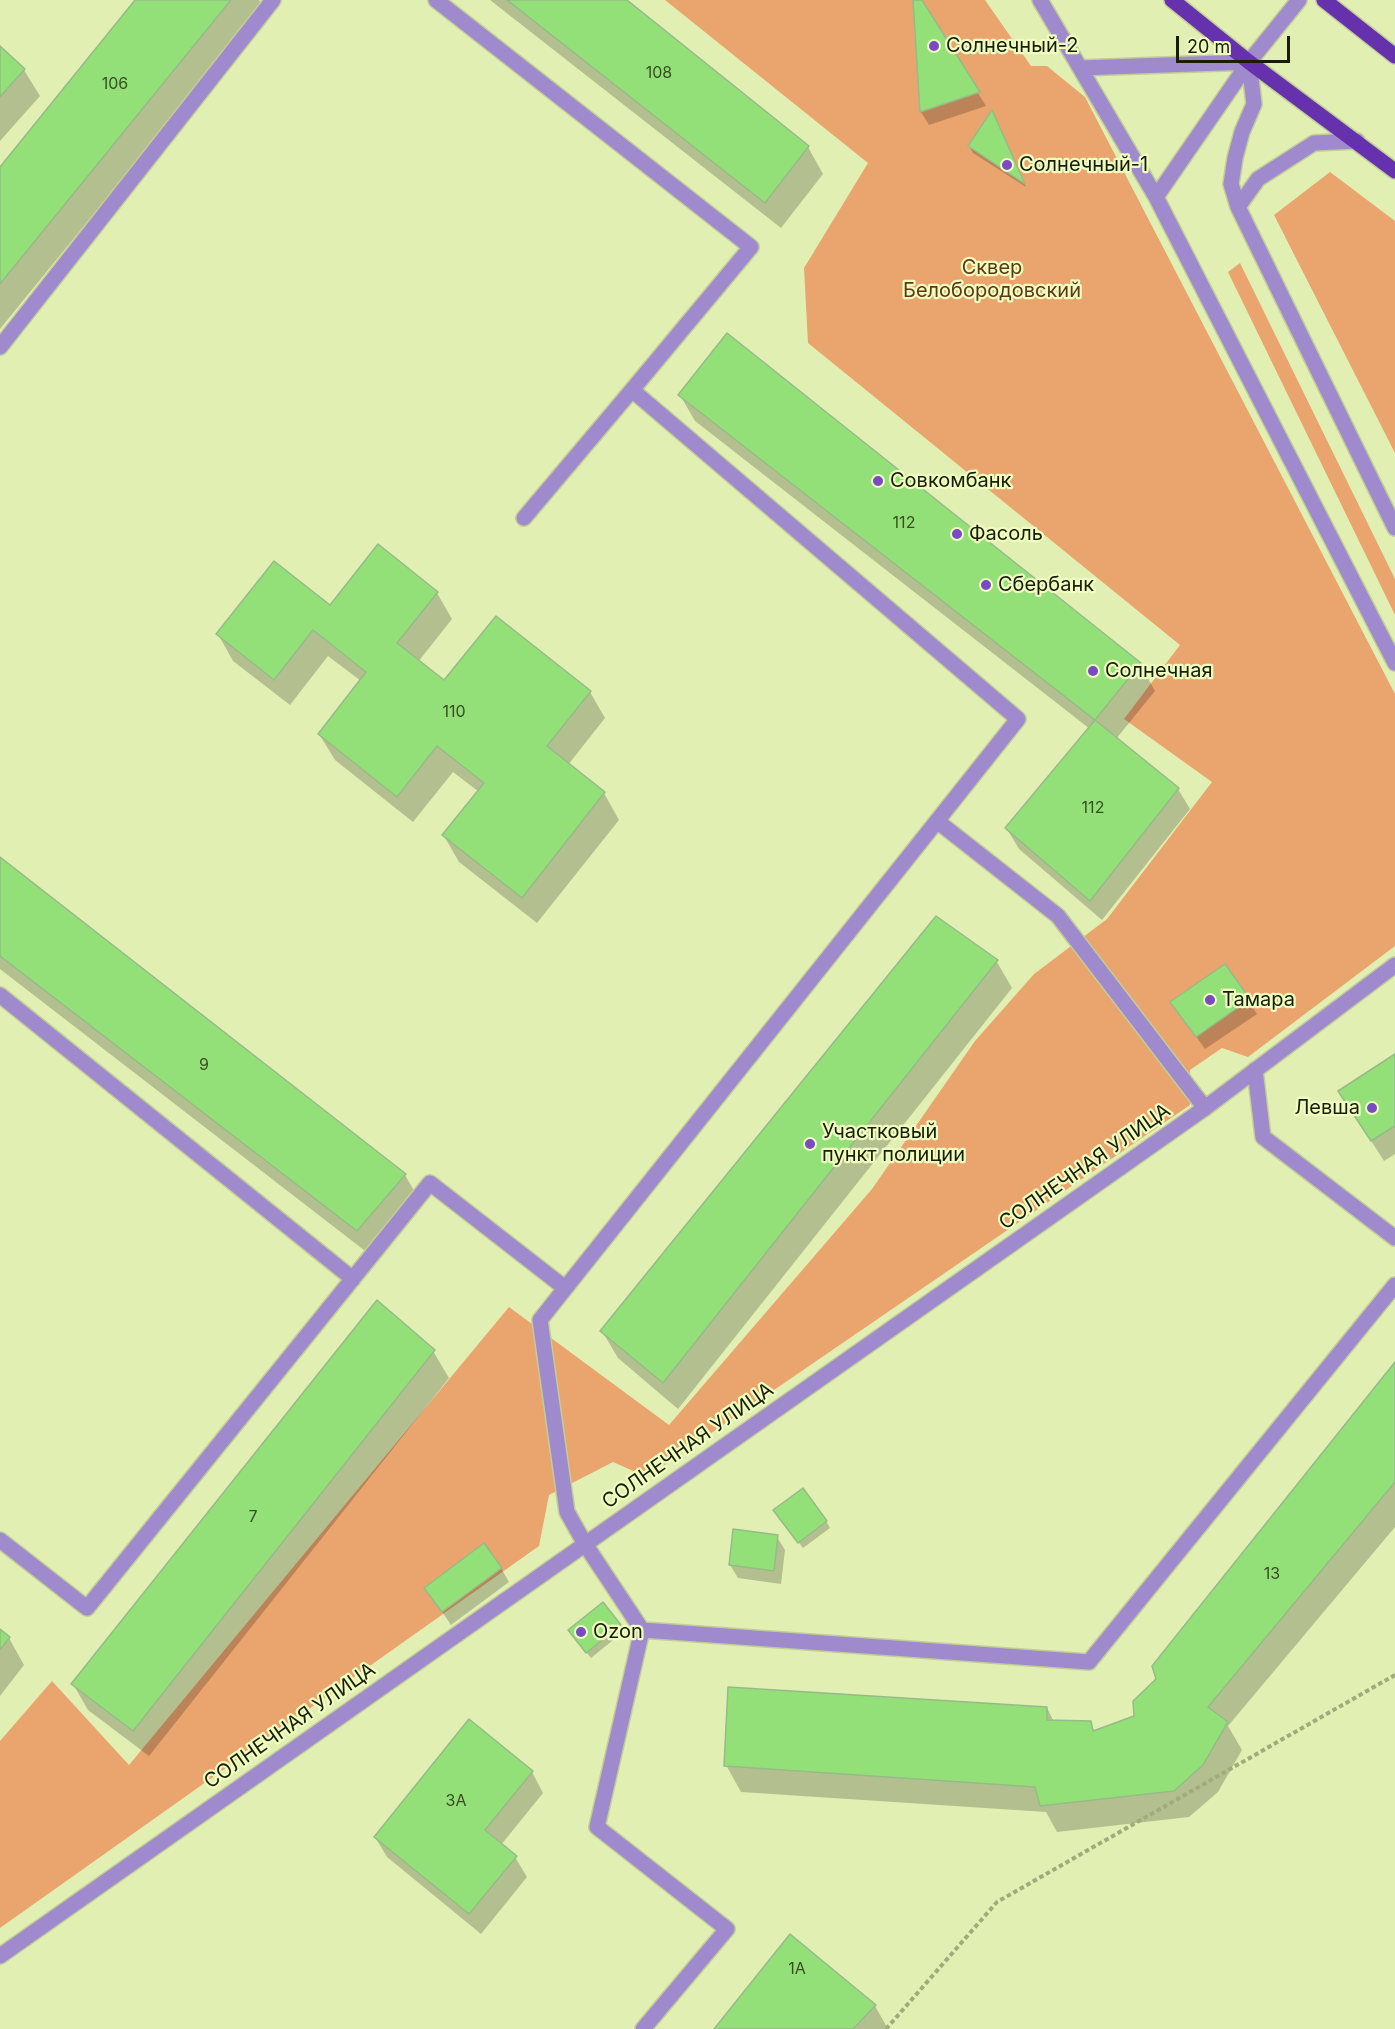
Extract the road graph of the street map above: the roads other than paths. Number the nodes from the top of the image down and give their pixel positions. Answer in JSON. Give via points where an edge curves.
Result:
{"nodes":[{"id":1,"x":273,"y":0,"type":"edge"},
{"id":2,"x":436,"y":0,"type":"edge"},
{"id":3,"x":1041,"y":0,"type":"edge"},
{"id":4,"x":1172,"y":0,"type":"edge"},
{"id":5,"x":1299,"y":0,"type":"edge"},
{"id":6,"x":1325,"y":0,"type":"edge"},
{"id":7,"x":1395,"y":56,"type":"edge"},
{"id":8,"x":1249,"y":62,"type":"junction"},
{"id":9,"x":1080,"y":68,"type":"junction"},
{"id":10,"x":1356,"y":141,"type":"junction"},
{"id":11,"x":1395,"y":171,"type":"edge"},
{"id":12,"x":1156,"y":196,"type":"junction"},
{"id":13,"x":1238,"y":207,"type":"junction"},
{"id":14,"x":0,"y":347,"type":"edge"},
{"id":15,"x":632,"y":390,"type":"junction"},
{"id":16,"x":524,"y":518,"type":"dead end"},
{"id":17,"x":1395,"y":528,"type":"edge"},
{"id":18,"x":1395,"y":663,"type":"edge"},
{"id":19,"x":937,"y":821,"type":"junction"},
{"id":20,"x":1395,"y":964,"type":"edge"},
{"id":21,"x":0,"y":995,"type":"edge"},
{"id":22,"x":1255,"y":1070,"type":"junction"},
{"id":23,"x":1205,"y":1108,"type":"junction"},
{"id":24,"x":1395,"y":1238,"type":"edge"},
{"id":25,"x":353,"y":1279,"type":"junction"},
{"id":26,"x":1395,"y":1285,"type":"edge"},
{"id":27,"x":565,"y":1288,"type":"junction"},
{"id":28,"x":0,"y":1540,"type":"edge"},
{"id":29,"x":585,"y":1544,"type":"junction"},
{"id":30,"x":642,"y":1630,"type":"junction"},
{"id":31,"x":0,"y":1956,"type":"edge"},
{"id":32,"x":643,"y":2029,"type":"edge"}],
"edges":[{"from":1,"to":14,"type":"street"},
{"from":2,"to":15,"type":"street","via":[[751,247]]},
{"from":3,"to":9,"type":"street"},
{"from":4,"to":8,"type":"main road"},
{"from":5,"to":8,"type":"street"},
{"from":6,"to":7,"type":"main road"},
{"from":8,"to":9,"type":"street"},
{"from":8,"to":10,"type":"main road"},
{"from":8,"to":12,"type":"street"},
{"from":8,"to":13,"type":"street","via":[[1254,105],[1242,132],[1231,184]]},
{"from":9,"to":12,"type":"street"},
{"from":10,"to":11,"type":"main road"},
{"from":10,"to":13,"type":"street","via":[[1314,143],[1258,179]]},
{"from":12,"to":18,"type":"street"},
{"from":13,"to":17,"type":"street"},
{"from":15,"to":16,"type":"street"},
{"from":15,"to":19,"type":"street","via":[[1018,719]]},
{"from":19,"to":23,"type":"street","via":[[1058,916]]},
{"from":19,"to":27,"type":"street"},
{"from":20,"to":22,"type":"street","name":"СОЛНЕЧНАЯ УЛИЦА"},
{"from":21,"to":25,"type":"street"},
{"from":22,"to":23,"type":"street","name":"СОЛНЕЧНАЯ УЛИЦА"},
{"from":22,"to":24,"type":"street","via":[[1263,1137]]},
{"from":23,"to":29,"type":"street","name":"СОЛНЕЧНАЯ УЛИЦА"},
{"from":25,"to":27,"type":"street","via":[[430,1183]]},
{"from":25,"to":28,"type":"street","via":[[87,1608]]},
{"from":26,"to":30,"type":"street","via":[[1089,1662]]},
{"from":27,"to":29,"type":"street","via":[[540,1320],[567,1512]]},
{"from":29,"to":30,"type":"street"},
{"from":29,"to":31,"type":"street","name":"СОЛНЕЧНАЯ УЛИЦА"},
{"from":30,"to":32,"type":"street","via":[[597,1827],[726,1929]]}]}
